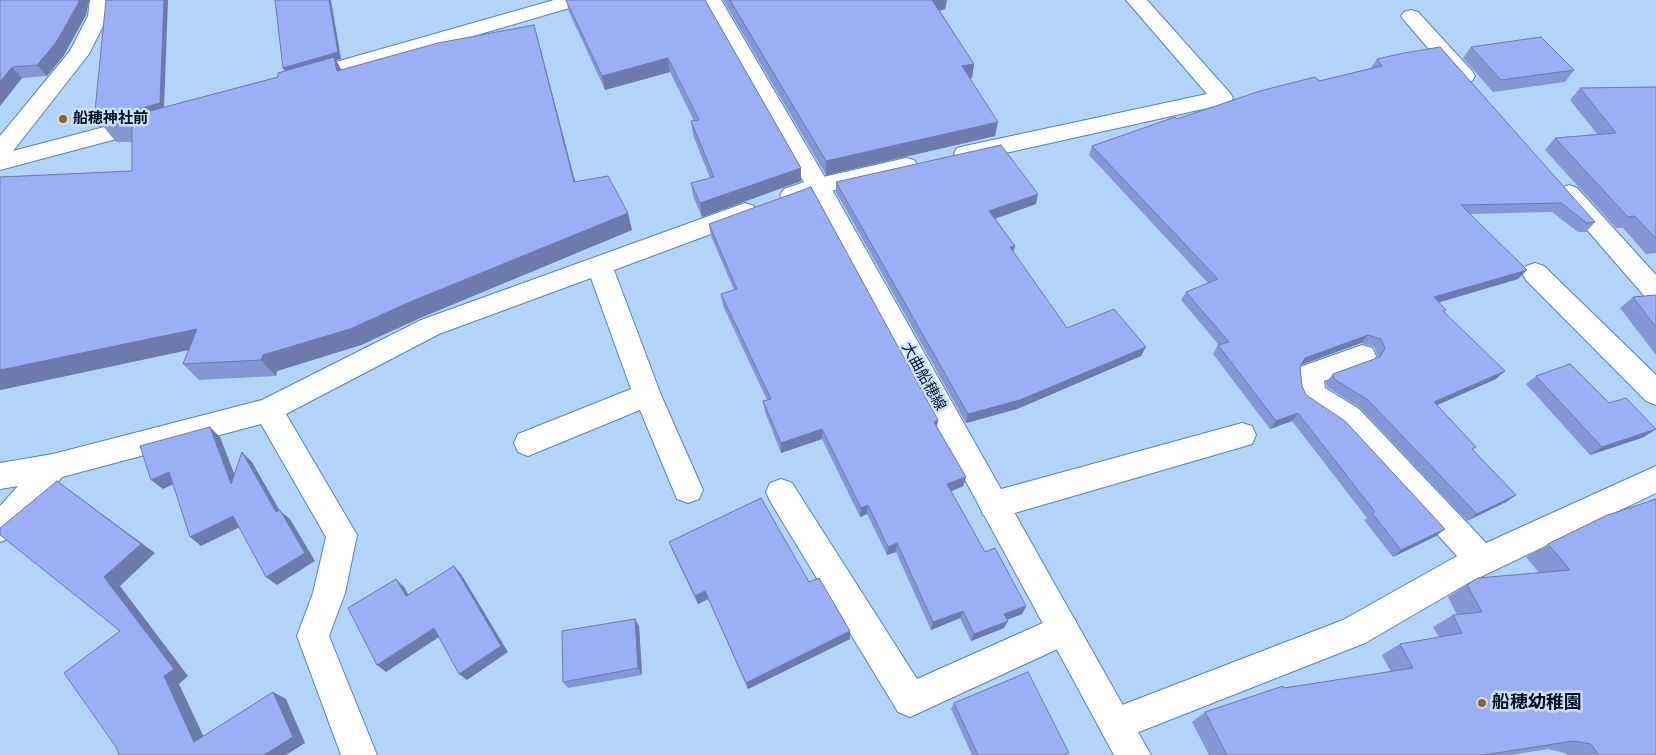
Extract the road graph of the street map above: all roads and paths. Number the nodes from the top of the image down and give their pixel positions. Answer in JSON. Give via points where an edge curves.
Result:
{"nodes":[{"id":1,"x":100,"y":0,"type":"edge"},
{"id":2,"x":576,"y":0,"type":"edge"},
{"id":3,"x":712,"y":0,"type":"edge"},
{"id":4,"x":1136,"y":0,"type":"edge"},
{"id":5,"x":1412,"y":16,"type":"dead end"},
{"id":6,"x":284,"y":84,"type":"edge"},
{"id":7,"x":1478,"y":91,"type":"edge"},
{"id":8,"x":161,"y":120,"type":"edge"},
{"id":9,"x":0,"y":151,"type":"edge"},
{"id":10,"x":0,"y":162,"type":"edge"},
{"id":11,"x":1557,"y":180,"type":"edge"},
{"id":12,"x":818,"y":186,"type":"junction"},
{"id":13,"x":599,"y":264,"type":"junction"},
{"id":14,"x":1535,"y":273,"type":"dead end"},
{"id":15,"x":1656,"y":292,"type":"edge"},
{"id":16,"x":1362,"y":356,"type":"dead end"},
{"id":17,"x":1656,"y":393,"type":"edge"},
{"id":18,"x":647,"y":395,"type":"junction"},
{"id":19,"x":268,"y":410,"type":"junction"},
{"id":20,"x":1242,"y":435,"type":"dead end"},
{"id":21,"x":528,"y":443,"type":"dead end"},
{"id":22,"x":53,"y":467,"type":"junction"},
{"id":23,"x":0,"y":476,"type":"edge"},
{"id":24,"x":1656,"y":479,"type":"edge"},
{"id":25,"x":688,"y":490,"type":"dead end"},
{"id":26,"x":781,"y":492,"type":"dead end"},
{"id":27,"x":994,"y":505,"type":"junction"},
{"id":28,"x":0,"y":528,"type":"edge"},
{"id":29,"x":1482,"y":560,"type":"junction"},
{"id":30,"x":1063,"y":630,"type":"junction"},
{"id":31,"x":1116,"y":724,"type":"junction"},
{"id":32,"x":359,"y":755,"type":"edge"},
{"id":33,"x":1133,"y":755,"type":"edge"}],
"edges":[{"from":1,"to":9,"type":"street","via":[[98,16],[79,54]]},
{"from":2,"to":6,"type":"street"},
{"from":3,"to":12,"type":"street","name":"大曲船穂線"},
{"from":4,"to":12,"type":"street","via":[[1222,98]]},
{"from":5,"to":7,"type":"street"},
{"from":8,"to":10,"type":"street"},
{"from":11,"to":15,"type":"street"},
{"from":12,"to":13,"type":"street"},
{"from":12,"to":27,"type":"street","name":"大曲船穂線"},
{"from":13,"to":18,"type":"street"},
{"from":13,"to":19,"type":"street","via":[[430,327]]},
{"from":14,"to":17,"type":"street"},
{"from":16,"to":29,"type":"street","via":[[1310,375],[1311,394],[1350,418]]},
{"from":18,"to":21,"type":"street"},
{"from":18,"to":25,"type":"street"},
{"from":19,"to":22,"type":"street"},
{"from":19,"to":32,"type":"street","via":[[342,535],[329,593],[313,636]]},
{"from":20,"to":27,"type":"street"},
{"from":22,"to":23,"type":"street"},
{"from":22,"to":28,"type":"street"},
{"from":24,"to":29,"type":"street"},
{"from":26,"to":30,"type":"street","via":[[910,700]]},
{"from":27,"to":30,"type":"street","name":"大曲船穂線"},
{"from":29,"to":31,"type":"street","via":[[1353,632]]},
{"from":30,"to":31,"type":"street","name":"大曲船穂線"},
{"from":31,"to":33,"type":"street","name":"大曲船穂線"}]}
